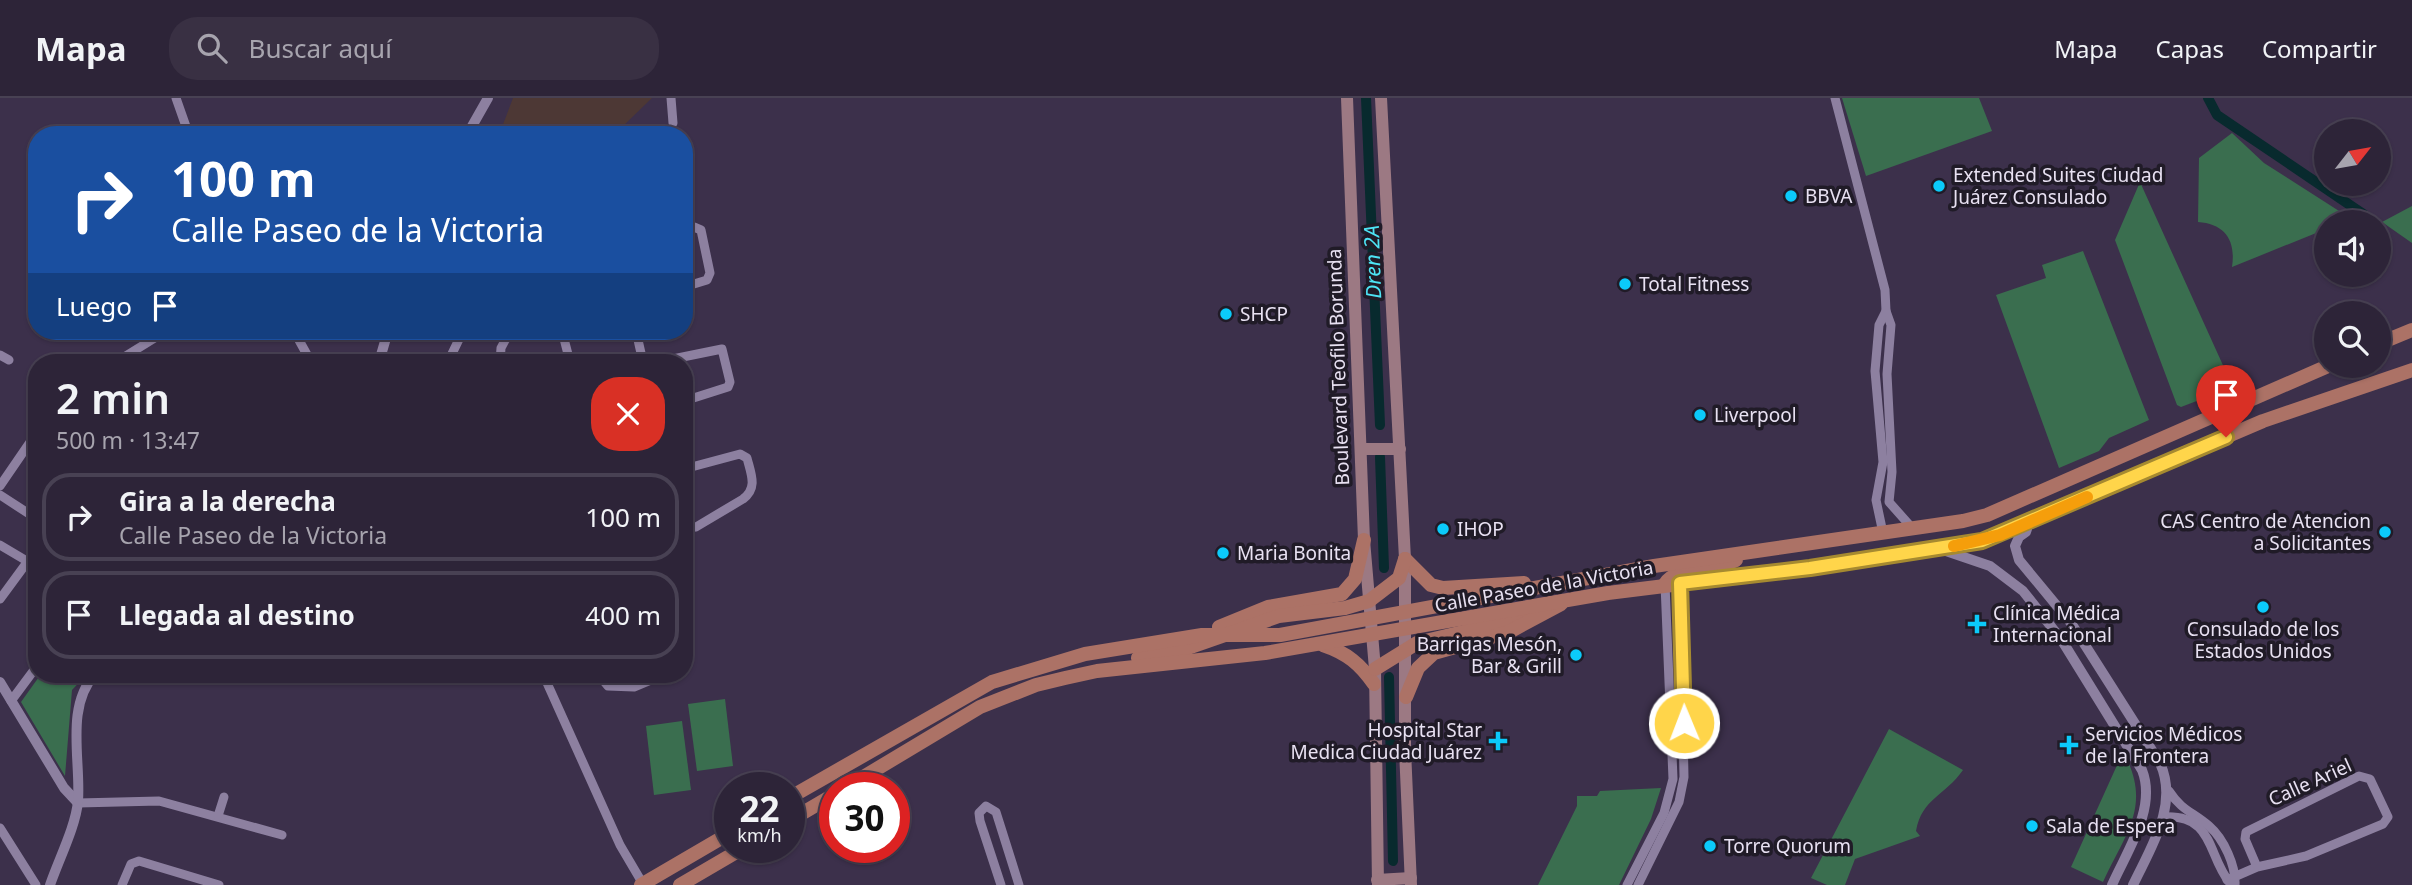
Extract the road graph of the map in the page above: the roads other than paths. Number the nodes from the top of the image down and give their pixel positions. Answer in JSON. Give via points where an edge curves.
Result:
{"nodes":[{"id":1,"x":176,"y":98,"type":"edge"},
{"id":2,"x":488,"y":98,"type":"edge"},
{"id":3,"x":671,"y":98,"type":"edge"},
{"id":4,"x":1347,"y":98,"type":"edge"},
{"id":5,"x":1381,"y":98,"type":"edge"},
{"id":6,"x":1835,"y":98,"type":"edge"},
{"id":7,"x":673,"y":123,"type":"dead end"},
{"id":8,"x":186,"y":126,"type":"edge"},
{"id":9,"x":472,"y":126,"type":"edge"},
{"id":10,"x":693,"y":228,"type":"edge"},
{"id":11,"x":693,"y":284,"type":"edge"},
{"id":12,"x":1886,"y":310,"type":"junction"},
{"id":13,"x":2412,"y":330,"type":"edge"},
{"id":14,"x":2391,"y":339,"type":"edge"},
{"id":15,"x":151,"y":340,"type":"edge"},
{"id":16,"x":129,"y":354,"type":"edge"},
{"id":17,"x":693,"y":354,"type":"edge"},
{"id":18,"x":0,"y":355,"type":"edge"},
{"id":19,"x":9,"y":360,"type":"dead end"},
{"id":20,"x":2412,"y":370,"type":"edge"},
{"id":21,"x":2314,"y":372,"type":"edge"},
{"id":22,"x":693,"y":398,"type":"edge"},
{"id":23,"x":28,"y":445,"type":"edge"},
{"id":24,"x":1361,"y":449,"type":"junction"},
{"id":25,"x":1400,"y":449,"type":"junction"},
{"id":26,"x":693,"y":466,"type":"edge"},
{"id":27,"x":0,"y":486,"type":"edge"},
{"id":28,"x":0,"y":495,"type":"edge"},
{"id":29,"x":28,"y":513,"type":"edge"},
{"id":30,"x":2029,"y":523,"type":"junction"},
{"id":31,"x":693,"y":527,"type":"edge"},
{"id":32,"x":1913,"y":529,"type":"junction"},
{"id":33,"x":1883,"y":533,"type":"junction"},
{"id":34,"x":1364,"y":540,"type":"junction"},
{"id":35,"x":0,"y":545,"type":"edge"},
{"id":36,"x":1940,"y":548,"type":"junction"},
{"id":37,"x":1746,"y":553,"type":"junction"},
{"id":38,"x":1405,"y":559,"type":"junction"},
{"id":39,"x":28,"y":561,"type":"joint"},
{"id":40,"x":1654,"y":566,"type":"junction"},
{"id":41,"x":1680,"y":583,"type":"junction"},
{"id":42,"x":1665,"y":584,"type":"junction"},
{"id":43,"x":1543,"y":585,"type":"junction"},
{"id":44,"x":0,"y":599,"type":"edge"},
{"id":45,"x":1569,"y":599,"type":"junction"},
{"id":46,"x":1369,"y":601,"type":"junction"},
{"id":47,"x":1531,"y":606,"type":"junction"},
{"id":48,"x":1405,"y":611,"type":"junction"},
{"id":49,"x":2063,"y":613,"type":"junction"},
{"id":50,"x":1369,"y":617,"type":"junction"},
{"id":51,"x":2050,"y":624,"type":"junction"},
{"id":52,"x":1405,"y":629,"type":"junction"},
{"id":53,"x":1202,"y":635,"type":"junction"},
{"id":54,"x":1370,"y":635,"type":"junction"},
{"id":55,"x":1219,"y":636,"type":"junction"},
{"id":56,"x":1322,"y":644,"type":"junction"},
{"id":57,"x":1406,"y":648,"type":"junction"},
{"id":58,"x":1375,"y":669,"type":"junction"},
{"id":59,"x":1097,"y":671,"type":"junction"},
{"id":60,"x":28,"y":678,"type":"edge"},
{"id":61,"x":0,"y":682,"type":"edge"},
{"id":62,"x":87,"y":683,"type":"edge"},
{"id":63,"x":547,"y":683,"type":"edge"},
{"id":64,"x":603,"y":683,"type":"edge"},
{"id":65,"x":647,"y":683,"type":"edge"},
{"id":66,"x":1374,"y":684,"type":"junction"},
{"id":67,"x":1406,"y":697,"type":"junction"},
{"id":68,"x":11,"y":701,"type":"junction"},
{"id":69,"x":915,"y":725,"type":"junction"},
{"id":70,"x":890,"y":761,"type":"junction"},
{"id":71,"x":2163,"y":770,"type":"junction"},
{"id":72,"x":872,"y":772,"type":"edge"},
{"id":73,"x":2145,"y":776,"type":"junction"},
{"id":74,"x":805,"y":789,"type":"edge"},
{"id":75,"x":2169,"y":791,"type":"junction"},
{"id":76,"x":224,"y":797,"type":"dead end"},
{"id":77,"x":78,"y":803,"type":"junction"},
{"id":78,"x":218,"y":816,"type":"junction"},
{"id":79,"x":2163,"y":817,"type":"junction"},
{"id":80,"x":0,"y":828,"type":"edge"},
{"id":81,"x":282,"y":835,"type":"dead end"},
{"id":82,"x":714,"y":842,"type":"edge"},
{"id":83,"x":1008,"y":851,"type":"junction"},
{"id":84,"x":992,"y":858,"type":"junction"},
{"id":85,"x":718,"y":863,"type":"edge"},
{"id":86,"x":2257,"y":867,"type":"junction"},
{"id":87,"x":1411,"y":881,"type":"edge"},
{"id":88,"x":1377,"y":882,"type":"edge"},
{"id":89,"x":2232,"y":882,"type":"edge"},
{"id":90,"x":642,"y":884,"type":"edge"},
{"id":91,"x":36,"y":885,"type":"edge"},
{"id":92,"x":50,"y":885,"type":"edge"},
{"id":93,"x":122,"y":885,"type":"edge"},
{"id":94,"x":219,"y":885,"type":"edge"},
{"id":95,"x":680,"y":885,"type":"edge"},
{"id":96,"x":1001,"y":885,"type":"edge"},
{"id":97,"x":1019,"y":885,"type":"edge"},
{"id":98,"x":1628,"y":885,"type":"edge"},
{"id":99,"x":1638,"y":885,"type":"edge"},
{"id":100,"x":2112,"y":885,"type":"edge"},
{"id":101,"x":2133,"y":885,"type":"edge"}],
"edges":[{"from":1,"to":8,"type":"street"},
{"from":2,"to":9,"type":"street"},
{"from":3,"to":7,"type":"street"},
{"from":4,"to":24,"type":"main road","name":"Boulevard Teofilo Borunda"},
{"from":5,"to":25,"type":"main road"},
{"from":6,"to":12,"type":"street","via":[[1885,290]]},
{"from":10,"to":11,"type":"street","via":[[701,230],[710,273],[707,280]]},
{"from":12,"to":32,"type":"street","via":[[1891,325],[1889,502]]},
{"from":12,"to":33,"type":"street","via":[[1879,325],[1875,371],[1883,462],[1876,500]]},
{"from":13,"to":14,"type":"main road"},
{"from":15,"to":16,"type":"street"},
{"from":17,"to":22,"type":"street","via":[[718,349],[726,354],[728,387]]},
{"from":18,"to":19,"type":"street"},
{"from":20,"to":30,"type":"main road","name":"Calle Paseo de la Victoria","via":[[2263,421]]},
{"from":21,"to":32,"type":"main road","name":"Calle Paseo de la Victoria","via":[[1987,515]]},
{"from":23,"to":27,"type":"street"},
{"from":24,"to":25,"type":"main road"},
{"from":24,"to":34,"type":"main road","name":"Boulevard Teofilo Borunda"},
{"from":25,"to":38,"type":"main road"},
{"from":26,"to":31,"type":"street","via":[[740,453],[747,458],[754,483],[750,494]]},
{"from":28,"to":29,"type":"street"},
{"from":30,"to":36,"type":"main road","name":"Calle Paseo de la Victoria","via":[[1982,541]]},
{"from":30,"to":49,"type":"street","via":[[2017,541],[2016,554]]},
{"from":32,"to":33,"type":"main road","name":"Calle Paseo de la Victoria"},
{"from":33,"to":37,"type":"main road","name":"Calle Paseo de la Victoria"},
{"from":34,"to":46,"type":"main road","name":"Boulevard Teofilo Borunda"},
{"from":34,"to":53,"type":"main road","via":[[1355,579],[1342,594],[1268,607]]},
{"from":35,"to":39,"type":"street"},
{"from":36,"to":41,"type":"main road","name":"Calle Paseo de la Victoria"},
{"from":36,"to":51,"type":"street","via":[[2007,577]]},
{"from":37,"to":40,"type":"main road","name":"Calle Paseo de la Victoria"},
{"from":37,"to":42,"type":"main road","via":[[1717,567],[1673,575]]},
{"from":38,"to":43,"type":"main road","via":[[1430,585],[1443,588],[1509,582]]},
{"from":38,"to":46,"type":"main road","via":[[1399,578]]},
{"from":38,"to":48,"type":"main road"},
{"from":39,"to":44,"type":"street"},
{"from":40,"to":43,"type":"main road","name":"Calle Paseo de la Victoria"},
{"from":40,"to":47,"type":"main road","via":[[1641,578],[1550,596]]},
{"from":41,"to":42,"type":"main road","name":"Calle Paseo de la Victoria"},
{"from":41,"to":99,"type":"street","via":[[1684,777],[1679,802]]},
{"from":42,"to":45,"type":"main road","name":"Calle Paseo de la Victoria"},
{"from":42,"to":98,"type":"street","via":[[1673,779],[1664,813]]},
{"from":43,"to":48,"type":"main road","name":"Calle Paseo de la Victoria"},
{"from":45,"to":47,"type":"main road","name":"Calle Paseo de la Victoria"},
{"from":45,"to":67,"type":"main road","via":[[1509,632],[1434,653],[1419,668]]},
{"from":46,"to":50,"type":"main road","name":"Boulevard Teofilo Borunda"},
{"from":46,"to":55,"type":"main road","via":[[1279,616]]},
{"from":47,"to":52,"type":"main road","name":"Calle Paseo de la Victoria"},
{"from":47,"to":57,"type":"main road","via":[[1505,622]]},
{"from":48,"to":50,"type":"main road","name":"Calle Paseo de la Victoria"},
{"from":48,"to":52,"type":"main road"},
{"from":49,"to":51,"type":"street"},
{"from":49,"to":71,"type":"street"},
{"from":50,"to":54,"type":"main road","name":"Boulevard Teofilo Borunda"},
{"from":50,"to":55,"type":"main road","name":"Calle Paseo de la Victoria","via":[[1280,635]]},
{"from":51,"to":73,"type":"street"},
{"from":52,"to":54,"type":"main road","name":"Calle Paseo de la Victoria"},
{"from":52,"to":57,"type":"main road"},
{"from":53,"to":55,"type":"main road","name":"Calle Paseo de la Victoria"},
{"from":53,"to":69,"type":"main road","name":"Calle Paseo de la Victoria","via":[[1084,654],[1030,669],[992,682]]},
{"from":54,"to":56,"type":"main road","name":"Calle Paseo de la Victoria"},
{"from":54,"to":58,"type":"main road","name":"Boulevard Teofilo Borunda"},
{"from":55,"to":59,"type":"main road"},
{"from":56,"to":59,"type":"main road","name":"Calle Paseo de la Victoria"},
{"from":56,"to":66,"type":"main road","via":[[1355,660]]},
{"from":57,"to":58,"type":"main road"},
{"from":57,"to":67,"type":"main road"},
{"from":58,"to":66,"type":"main road","name":"Boulevard Teofilo Borunda"},
{"from":59,"to":70,"type":"main road","name":"Calle Paseo de la Victoria","via":[[996,699]]},
{"from":60,"to":68,"type":"street"},
{"from":61,"to":68,"type":"street"},
{"from":62,"to":77,"type":"street","via":[[79,706]]},
{"from":63,"to":90,"type":"street"},
{"from":64,"to":65,"type":"street","via":[[623,687]]},
{"from":66,"to":88,"type":"main road","name":"Boulevard Teofilo Borunda"},
{"from":67,"to":87,"type":"main road"},
{"from":68,"to":77,"type":"street"},
{"from":69,"to":70,"type":"main road","via":[[915,735]]},
{"from":69,"to":74,"type":"main road","name":"Calle Paseo de la Victoria"},
{"from":70,"to":72,"type":"main road","name":"Calle Paseo de la Victoria"},
{"from":71,"to":73,"type":"street"},
{"from":71,"to":75,"type":"street"},
{"from":73,"to":100,"type":"street","via":[[2144,815]]},
{"from":75,"to":79,"type":"street"},
{"from":75,"to":89,"type":"street","via":[[2183,810],[2216,834]]},
{"from":76,"to":78,"type":"street"},
{"from":77,"to":78,"type":"street","via":[[159,801]]},
{"from":77,"to":92,"type":"street"},
{"from":78,"to":81,"type":"street"},
{"from":79,"to":89,"type":"street","via":[[2178,818],[2202,830]]},
{"from":79,"to":101,"type":"street"},
{"from":80,"to":91,"type":"street"},
{"from":82,"to":90,"type":"main road"},
{"from":83,"to":84,"type":"street"},
{"from":83,"to":84,"type":"street","via":[[996,812],[986,806],[979,816]]},
{"from":83,"to":97,"type":"street"},
{"from":84,"to":96,"type":"street"},
{"from":85,"to":95,"type":"main road"},
{"from":86,"to":86,"type":"street","name":"Calle Ariel","via":[[2306,856],[2387,821],[2370,779],[2359,776],[2250,830],[2245,839]]},
{"from":86,"to":89,"type":"street","name":"Calle Ariel"},
{"from":87,"to":88,"type":"main road"},
{"from":93,"to":94,"type":"street","via":[[135,862],[144,861]]}]}
